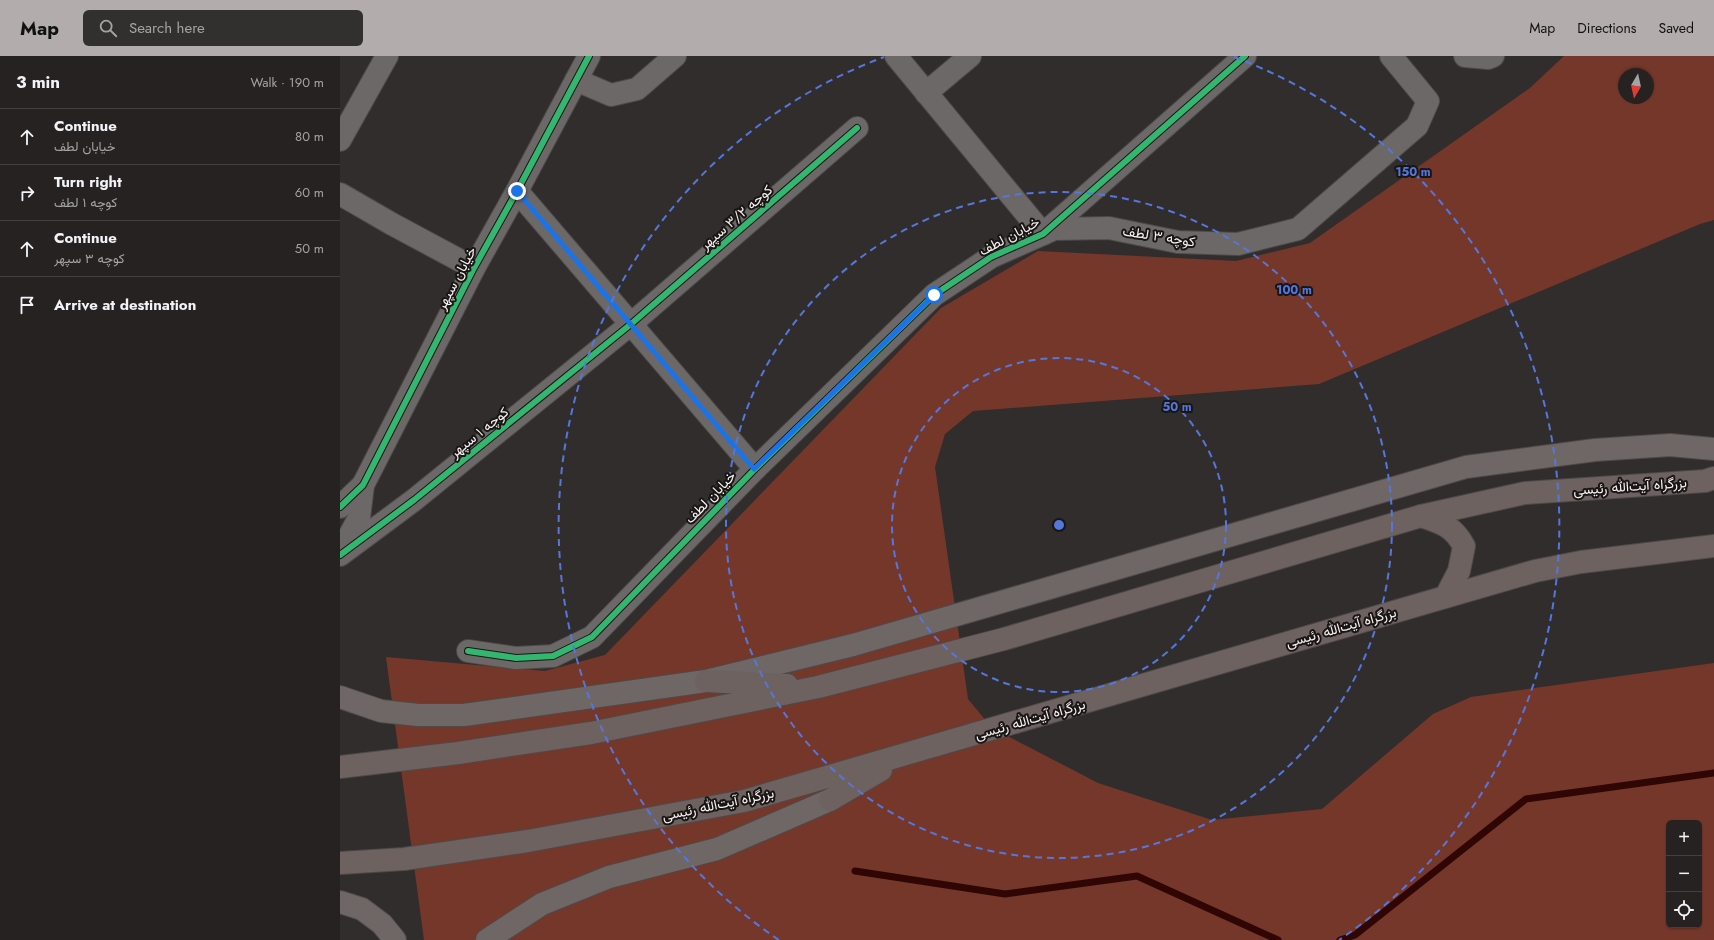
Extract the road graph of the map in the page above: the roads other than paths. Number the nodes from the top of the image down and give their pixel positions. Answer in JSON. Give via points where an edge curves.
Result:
{"nodes":[{"id":1,"x":387,"y":56,"type":"edge"},
{"id":2,"x":589,"y":56,"type":"edge"},
{"id":3,"x":674,"y":56,"type":"edge"},
{"id":4,"x":896,"y":56,"type":"edge"},
{"id":5,"x":970,"y":56,"type":"edge"},
{"id":6,"x":1245,"y":56,"type":"edge"},
{"id":7,"x":1391,"y":56,"type":"edge"},
{"id":8,"x":1465,"y":56,"type":"edge"},
{"id":9,"x":1493,"y":56,"type":"edge"},
{"id":10,"x":576,"y":80,"type":"junction"},
{"id":11,"x":926,"y":93,"type":"junction"},
{"id":12,"x":857,"y":128,"type":"dead end"},
{"id":13,"x":340,"y":140,"type":"edge"},
{"id":14,"x":517,"y":191,"type":"junction"},
{"id":15,"x":340,"y":194,"type":"edge"},
{"id":16,"x":1043,"y":234,"type":"junction"},
{"id":17,"x":474,"y":268,"type":"junction"},
{"id":18,"x":632,"y":324,"type":"junction"},
{"id":19,"x":1714,"y":449,"type":"edge"},
{"id":20,"x":754,"y":469,"type":"junction"},
{"id":21,"x":1710,"y":479,"type":"edge"},
{"id":22,"x":363,"y":485,"type":"junction"},
{"id":23,"x":340,"y":507,"type":"edge"},
{"id":24,"x":1422,"y":516,"type":"junction"},
{"id":25,"x":1714,"y":546,"type":"edge"},
{"id":26,"x":340,"y":554,"type":"edge"},
{"id":27,"x":1446,"y":596,"type":"junction"},
{"id":28,"x":468,"y":651,"type":"dead end"},
{"id":29,"x":706,"y":681,"type":"junction"},
{"id":30,"x":818,"y":686,"type":"junction"},
{"id":31,"x":340,"y":697,"type":"edge"},
{"id":32,"x":907,"y":755,"type":"junction"},
{"id":33,"x":340,"y":767,"type":"edge"},
{"id":34,"x":830,"y":800,"type":"joint"},
{"id":35,"x":340,"y":863,"type":"edge"},
{"id":36,"x":340,"y":902,"type":"edge"},
{"id":37,"x":395,"y":940,"type":"edge"},
{"id":38,"x":487,"y":940,"type":"edge"}],
"edges":[{"from":1,"to":13,"type":"street"},
{"from":2,"to":10,"type":"street","name":"خیابان سپهر"},
{"from":3,"to":10,"type":"street","via":[[637,89],[611,95]]},
{"from":4,"to":11,"type":"street"},
{"from":5,"to":11,"type":"street"},
{"from":6,"to":16,"type":"street","name":"خیابان لطف"},
{"from":7,"to":16,"type":"street","name":"کوچه ۳ لطف","via":[[1428,101],[1417,126],[1298,229],[1238,244],[1178,242],[1109,228],[1054,229]]},
{"from":8,"to":9,"type":"street"},
{"from":10,"to":14,"type":"street","name":"خیابان سپهر"},
{"from":11,"to":16,"type":"street"},
{"from":12,"to":18,"type":"street","name":"کوچه ۳/۲ سپهر"},
{"from":14,"to":17,"type":"street","name":"خیابان سپهر"},
{"from":14,"to":18,"type":"street"},
{"from":15,"to":17,"type":"street"},
{"from":16,"to":20,"type":"street","name":"خیابان لطف","via":[[990,257],[934,295]]},
{"from":17,"to":22,"type":"street","name":"خیابان سپهر"},
{"from":18,"to":20,"type":"street"},
{"from":18,"to":26,"type":"street","name":"کوچه ۱ سپهر","via":[[414,500]]},
{"from":19,"to":29,"type":"main road","via":[[1670,446],[1595,450],[1466,467],[853,645]]},
{"from":20,"to":28,"type":"street","name":"خیابان لطف","via":[[592,637],[554,656],[516,658]]},
{"from":21,"to":24,"type":"highway","name":"بزرگراه آیت‌الله رئیسی","via":[[1525,493]]},
{"from":22,"to":23,"type":"street","name":"خیابان سپهر"},
{"from":22,"to":26,"type":"street","name":"خیابان سپهر","via":[[358,518]]},
{"from":24,"to":27,"type":"highway","via":[[1447,525],[1464,546],[1459,571]]},
{"from":24,"to":30,"type":"highway","name":"بزرگراه آیت‌الله رئیسی","via":[[1004,639]]},
{"from":25,"to":27,"type":"highway","name":"بزرگراه آیت‌الله رئیسی","via":[[1582,562],[1535,571]]},
{"from":27,"to":32,"type":"highway","name":"بزرگراه آیت‌الله رئیسی"},
{"from":29,"to":30,"type":"highway"},
{"from":29,"to":31,"type":"main road","via":[[464,715],[418,715],[381,711]]},
{"from":30,"to":33,"type":"highway","name":"بزرگراه آیت‌الله رئیسی","via":[[590,733],[458,753]]},
{"from":32,"to":34,"type":"highway"},
{"from":32,"to":35,"type":"highway","name":"بزرگراه آیت‌الله رئیسی","via":[[744,801],[528,841],[404,859]]},
{"from":34,"to":38,"type":"main road","via":[[717,849],[609,877],[542,904]]},
{"from":36,"to":37,"type":"main road","via":[[362,909],[382,924]]}]}
